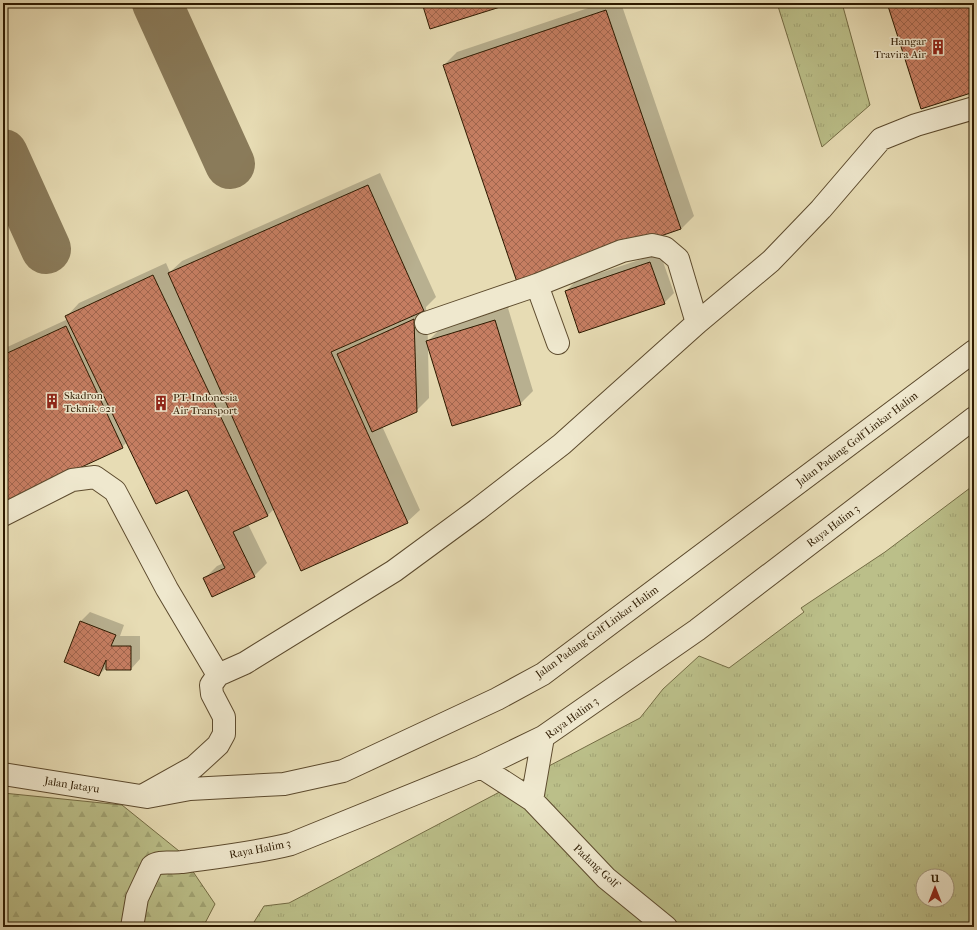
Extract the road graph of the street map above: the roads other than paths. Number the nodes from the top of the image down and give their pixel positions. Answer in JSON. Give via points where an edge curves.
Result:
{"nodes":[{"id":1,"x":974,"y":108,"type":"edge"},
{"id":2,"x":537,"y":285,"type":"junction"},
{"id":3,"x":426,"y":323,"type":"dead end"},
{"id":4,"x":697,"y":324,"type":"junction"},
{"id":5,"x":558,"y":343,"type":"dead end"},
{"id":6,"x":974,"y":351,"type":"edge"},
{"id":7,"x":974,"y":418,"type":"edge"},
{"id":8,"x":3,"y":514,"type":"edge"},
{"id":9,"x":218,"y":675,"type":"junction"},
{"id":10,"x":543,"y":737,"type":"junction"},
{"id":11,"x":481,"y":767,"type":"junction"},
{"id":12,"x":3,"y":774,"type":"edge"},
{"id":13,"x":142,"y":796,"type":"junction"},
{"id":14,"x":532,"y":800,"type":"junction"},
{"id":15,"x":132,"y":927,"type":"edge"},
{"id":16,"x":666,"y":927,"type":"edge"}],
"edges":[{"from":1,"to":4,"type":"lane","via":[[881,139],[821,209],[771,261]]},
{"from":2,"to":3,"type":"lane"},
{"from":2,"to":4,"type":"lane","via":[[622,251],[652,245],[665,248],[678,258]]},
{"from":2,"to":5,"type":"lane"},
{"from":4,"to":9,"type":"lane","via":[[562,444],[394,571],[245,663]]},
{"from":6,"to":13,"type":"lane","name":"Jalan Padang Golf Linkar Halim","via":[[543,674],[497,699],[343,771],[284,784],[190,789],[154,797]]},
{"from":7,"to":10,"type":"lane","name":"Raya Halim 3","via":[[697,630]]},
{"from":8,"to":9,"type":"lane","via":[[72,480],[95,477],[115,492],[167,589]]},
{"from":9,"to":13,"type":"lane","via":[[211,685],[212,694],[224,717],[224,734],[218,745],[194,767]]},
{"from":10,"to":11,"type":"lane","name":"Raya Halim 3"},
{"from":10,"to":14,"type":"lane","name":"Raya Halim 3"},
{"from":11,"to":14,"type":"lane"},
{"from":11,"to":15,"type":"lane","name":"Raya Halim 3","via":[[291,844],[190,861],[156,863],[152,866],[137,898]]},
{"from":12,"to":13,"type":"lane","name":"Jalan Jatayu"},
{"from":14,"to":16,"type":"lane","name":"Padang Golf","via":[[606,878]]}]}
